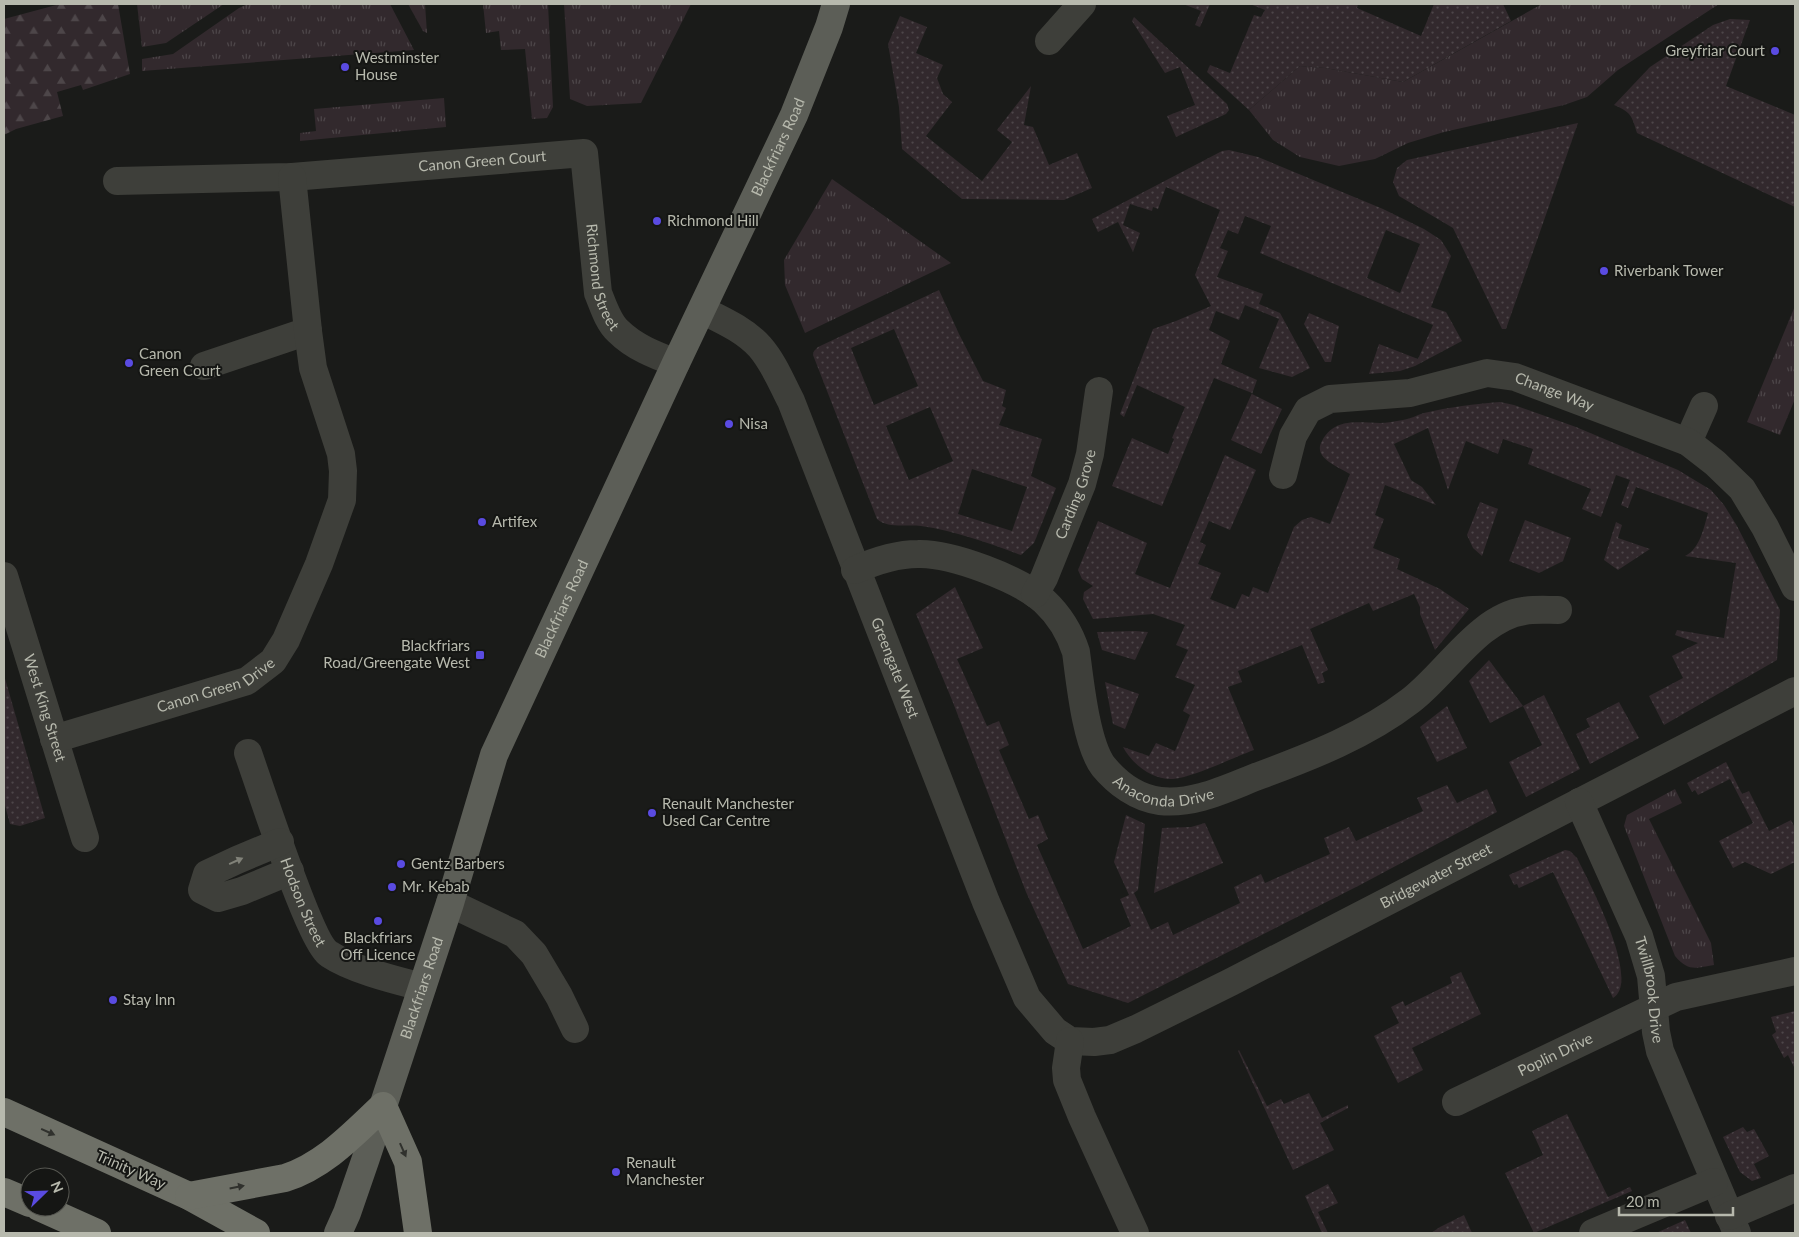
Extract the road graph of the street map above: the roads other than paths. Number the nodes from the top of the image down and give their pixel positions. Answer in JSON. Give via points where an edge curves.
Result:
{"nodes":[{"id":1,"x":836,"y":4,"type":"edge"},
{"id":2,"x":1082,"y":4,"type":"edge"},
{"id":3,"x":1049,"y":41,"type":"dead end"},
{"id":4,"x":584,"y":153,"type":"joint"},
{"id":5,"x":292,"y":177,"type":"junction"},
{"id":6,"x":117,"y":181,"type":"dead end"},
{"id":7,"x":702,"y":310,"type":"junction"},
{"id":8,"x":308,"y":331,"type":"junction"},
{"id":9,"x":676,"y":363,"type":"junction"},
{"id":10,"x":204,"y":366,"type":"dead end"},
{"id":11,"x":1099,"y":391,"type":"dead end"},
{"id":12,"x":1704,"y":406,"type":"dead end"},
{"id":13,"x":1688,"y":442,"type":"junction"},
{"id":14,"x":1283,"y":475,"type":"dead end"},
{"id":15,"x":856,"y":570,"type":"junction"},
{"id":16,"x":4,"y":576,"type":"edge"},
{"id":17,"x":1795,"y":587,"type":"edge"},
{"id":18,"x":1035,"y":594,"type":"junction"},
{"id":19,"x":1558,"y":610,"type":"dead end"},
{"id":20,"x":1795,"y":691,"type":"edge"},
{"id":21,"x":54,"y":739,"type":"junction"},
{"id":22,"x":248,"y":753,"type":"dead end"},
{"id":23,"x":1579,"y":802,"type":"junction"},
{"id":24,"x":85,"y":838,"type":"dead end"},
{"id":25,"x":280,"y":842,"type":"junction"},
{"id":26,"x":290,"y":871,"type":"junction"},
{"id":27,"x":450,"y":903,"type":"junction"},
{"id":28,"x":1795,"y":971,"type":"edge"},
{"id":29,"x":422,"y":987,"type":"junction"},
{"id":30,"x":1654,"y":1007,"type":"junction"},
{"id":31,"x":575,"y":1028,"type":"dead end"},
{"id":32,"x":1070,"y":1040,"type":"junction"},
{"id":33,"x":1456,"y":1102,"type":"dead end"},
{"id":34,"x":383,"y":1106,"type":"junction"},
{"id":35,"x":4,"y":1112,"type":"edge"},
{"id":36,"x":1714,"y":1182,"type":"junction"},
{"id":37,"x":1795,"y":1188,"type":"edge"},
{"id":38,"x":4,"y":1192,"type":"edge"},
{"id":39,"x":189,"y":1196,"type":"junction"},
{"id":40,"x":20,"y":1199,"type":"edge"},
{"id":41,"x":61,"y":1217,"type":"edge"},
{"id":42,"x":1733,"y":1224,"type":"edge"},
{"id":43,"x":97,"y":1233,"type":"edge"},
{"id":44,"x":256,"y":1233,"type":"edge"},
{"id":45,"x":338,"y":1233,"type":"edge"},
{"id":46,"x":418,"y":1233,"type":"edge"},
{"id":47,"x":1135,"y":1233,"type":"edge"},
{"id":48,"x":1593,"y":1233,"type":"edge"}],
"edges":[{"from":1,"to":7,"type":"main road","name":"Blackfriars Road","via":[[794,115]]},
{"from":2,"to":3,"type":"street"},
{"from":4,"to":5,"type":"street","name":"Canon Green Court"},
{"from":4,"to":9,"type":"street","name":"Richmond Street","via":[[598,293],[607,314],[617,330],[646,352]]},
{"from":5,"to":6,"type":"street","name":"Canon Green Court"},
{"from":5,"to":8,"type":"street"},
{"from":7,"to":9,"type":"main road","name":"Blackfriars Road"},
{"from":7,"to":15,"type":"street","name":"Greengate West","via":[[744,333],[772,364],[792,401]]},
{"from":8,"to":10,"type":"street"},
{"from":8,"to":21,"type":"street","name":"Canon Green Drive","via":[[313,368],[337,438],[343,471],[342,500],[319,564],[286,640],[273,661],[247,681]]},
{"from":9,"to":27,"type":"main road","name":"Blackfriars Road","via":[[494,756]]},
{"from":11,"to":18,"type":"street","name":"Carding Grove","via":[[1082,484]]},
{"from":12,"to":13,"type":"street"},
{"from":13,"to":14,"type":"street","name":"Change Way","via":[[1516,377],[1488,372],[1410,393],[1330,399],[1315,406],[1308,410],[1293,436]]},
{"from":13,"to":17,"type":"street","name":"Change Way","via":[[1742,489]]},
{"from":15,"to":18,"type":"street","name":"Anaconda Drive","via":[[878,560],[919,554],[981,567]]},
{"from":15,"to":32,"type":"street","name":"Greengate West","via":[[1027,998],[1055,1031]]},
{"from":16,"to":21,"type":"street","name":"West King Street"},
{"from":18,"to":19,"type":"street","name":"Anaconda Drive","via":[[1055,613],[1072,641],[1089,728],[1102,764],[1133,793],[1160,801],[1193,799],[1229,788],[1354,735],[1416,697],[1488,626],[1523,610]]},
{"from":20,"to":23,"type":"street","name":"Bridgewater Street"},
{"from":21,"to":24,"type":"street","name":"West King Street"},
{"from":22,"to":25,"type":"street","name":"Hodson Street"},
{"from":23,"to":30,"type":"street","name":"Twillbrook Drive","via":[[1639,936],[1651,976]]},
{"from":23,"to":32,"type":"street","name":"Bridgewater Street","via":[[1136,1029],[1110,1040]]},
{"from":25,"to":26,"type":"street","name":"Hodson Street"},
{"from":26,"to":25,"type":"street","one_way":true,"via":[[218,898],[202,890],[207,874]]},
{"from":26,"to":29,"type":"street","name":"Hodson Street","via":[[318,940],[327,953],[384,977]]},
{"from":27,"to":29,"type":"main road","name":"Blackfriars Road"},
{"from":27,"to":31,"type":"street","via":[[515,934],[534,954]]},
{"from":28,"to":30,"type":"street","name":"Poplin Drive","via":[[1676,997]]},
{"from":29,"to":34,"type":"main road","name":"Blackfriars Road"},
{"from":30,"to":33,"type":"street","name":"Poplin Drive"},
{"from":30,"to":36,"type":"street","name":"Twillbrook Drive","via":[[1660,1051]]},
{"from":32,"to":47,"type":"street","via":[[1067,1080]]},
{"from":39,"to":34,"type":"highway","one_way":true,"via":[[297,1174],[329,1156]]},
{"from":34,"to":45,"type":"main road","name":"Blackfriars Road"},
{"from":34,"to":46,"type":"highway","one_way":true,"via":[[408,1162]]},
{"from":35,"to":39,"type":"highway","name":"Trinity Way","one_way":true},
{"from":36,"to":42,"type":"street","name":"Twillbrook Drive"},
{"from":36,"to":48,"type":"street"},
{"from":37,"to":42,"type":"street"},
{"from":38,"to":40,"type":"highway"},
{"from":39,"to":44,"type":"highway","name":"Trinity Way"},
{"from":41,"to":43,"type":"highway"}]}
